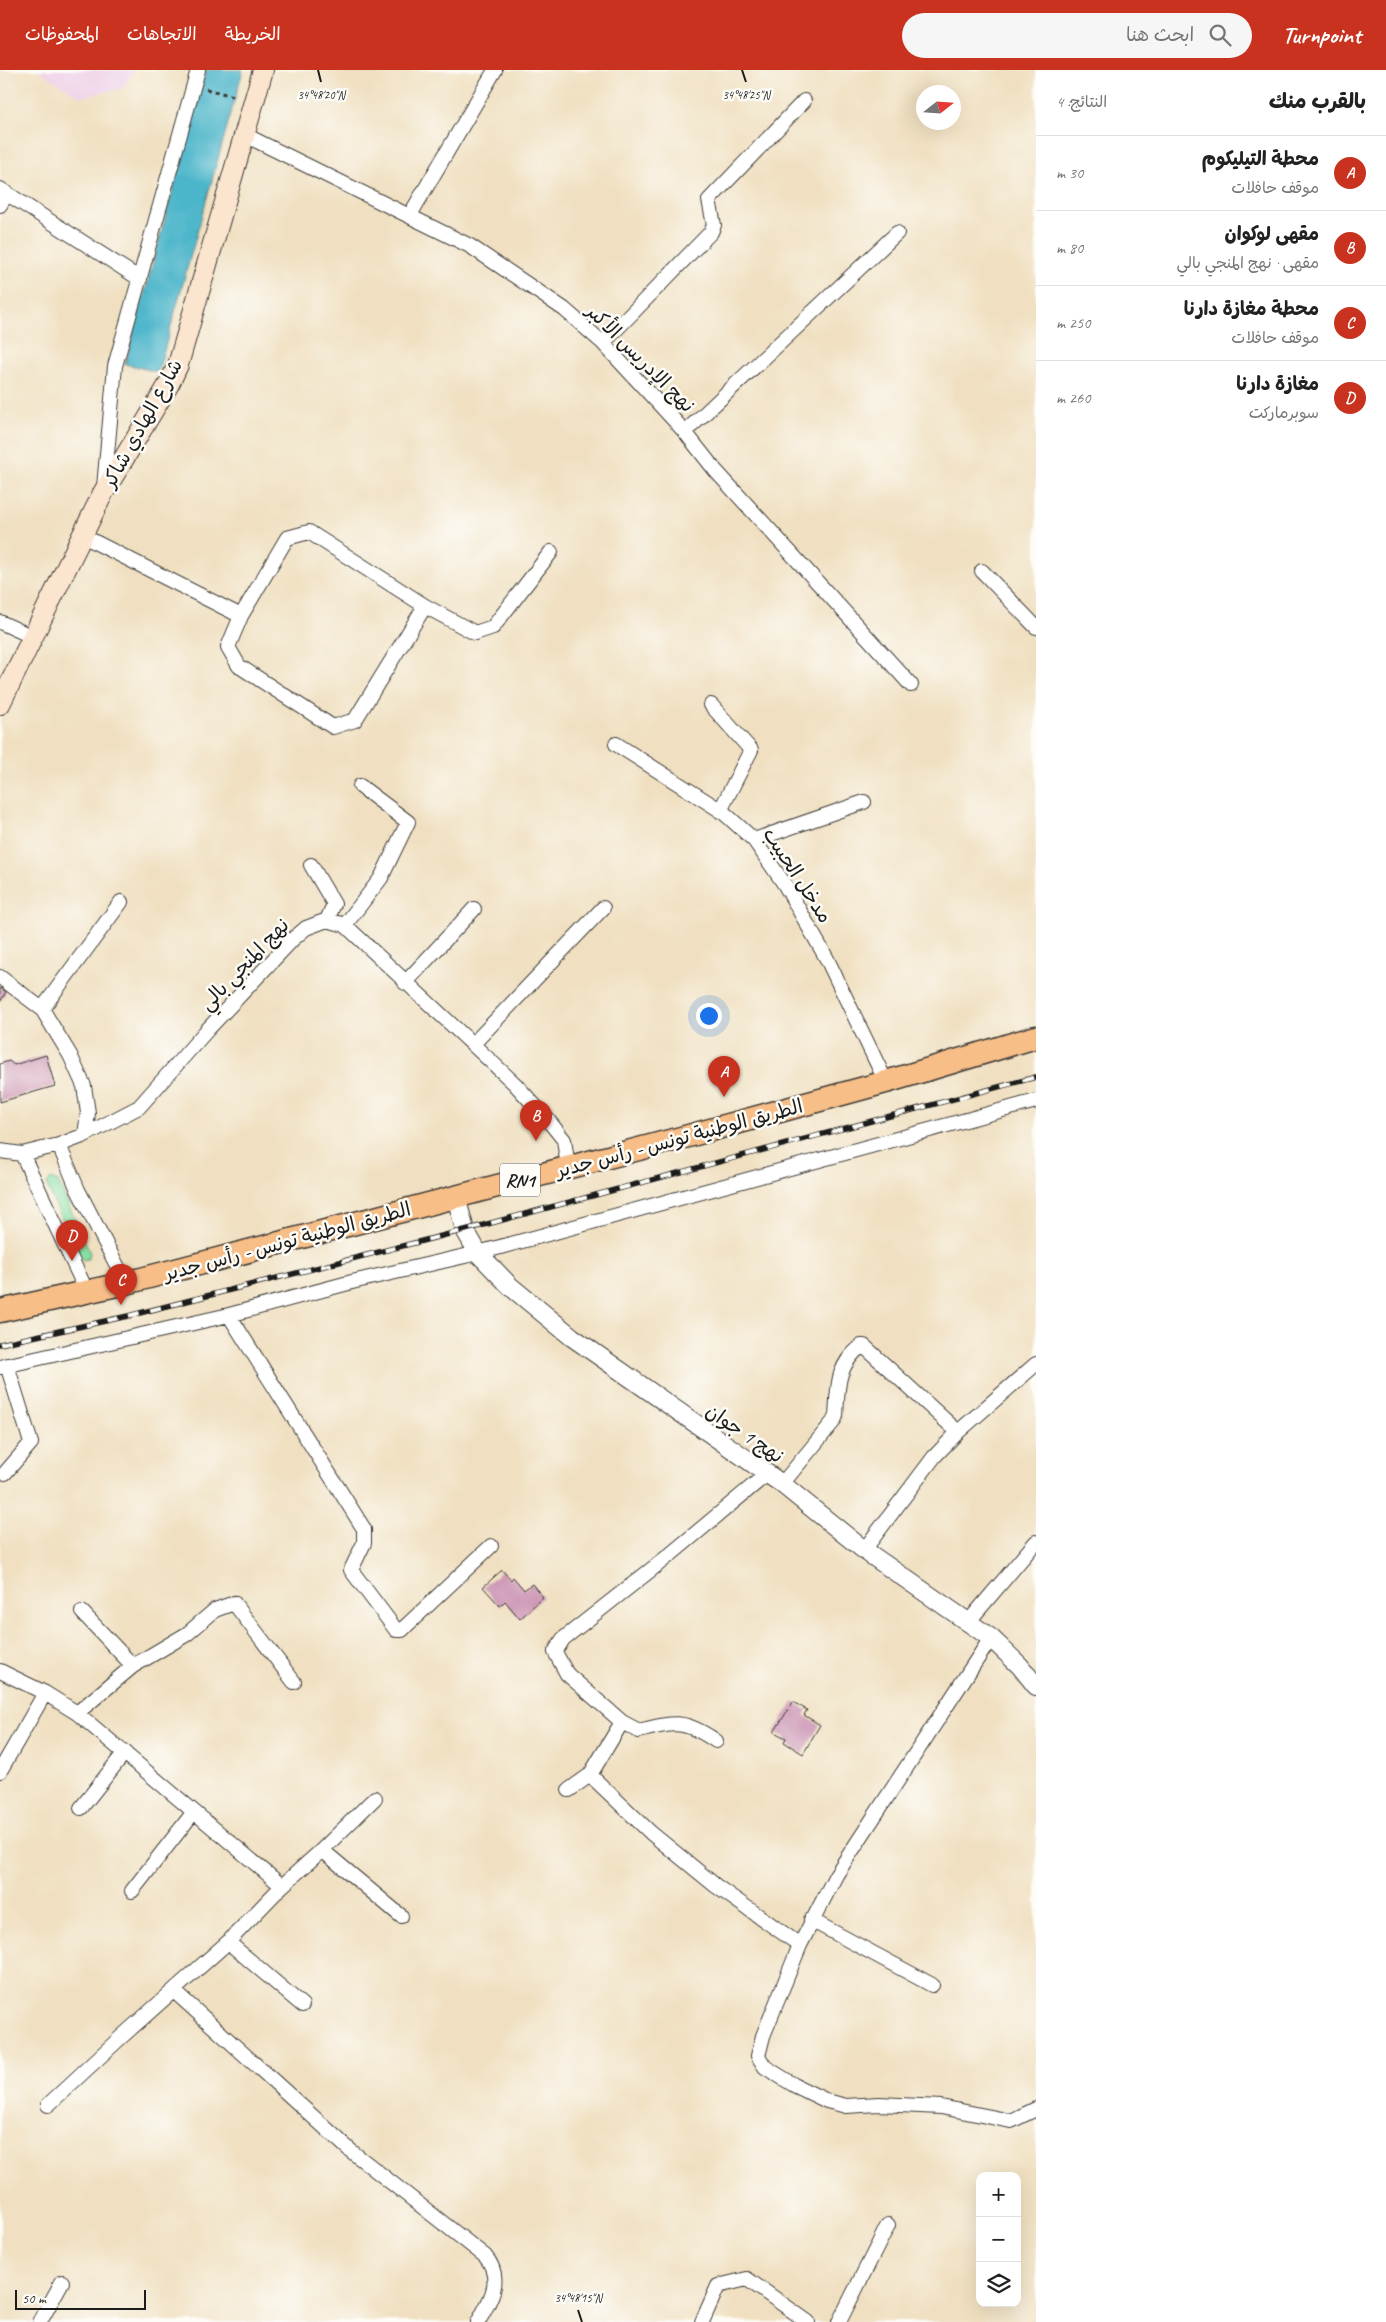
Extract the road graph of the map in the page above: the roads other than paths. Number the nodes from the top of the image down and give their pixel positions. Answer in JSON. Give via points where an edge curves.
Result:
{"nodes":[{"id":1,"x":198,"y":70,"type":"edge"},
{"id":2,"x":263,"y":70,"type":"edge"},
{"id":3,"x":495,"y":70,"type":"edge"},
{"id":4,"x":804,"y":101,"type":"dead end"},
{"id":5,"x":245,"y":134,"type":"junction"},
{"id":6,"x":2,"y":196,"type":"edge"},
{"id":7,"x":410,"y":215,"type":"junction"},
{"id":8,"x":897,"y":233,"type":"dead end"},
{"id":9,"x":140,"y":279,"type":"junction"},
{"id":10,"x":603,"y":343,"type":"junction"},
{"id":11,"x":685,"y":432,"type":"junction"},
{"id":12,"x":103,"y":493,"type":"junction"},
{"id":13,"x":83,"y":536,"type":"junction"},
{"id":14,"x":551,"y":552,"type":"dead end"},
{"id":15,"x":982,"y":571,"type":"dead end"},
{"id":16,"x":425,"y":606,"type":"junction"},
{"id":17,"x":240,"y":616,"type":"junction"},
{"id":18,"x":0,"y":622,"type":"edge"},
{"id":19,"x":1036,"y":627,"type":"edge"},
{"id":20,"x":33,"y":637,"type":"junction"},
{"id":21,"x":912,"y":685,"type":"dead end"},
{"id":22,"x":0,"y":704,"type":"edge"},
{"id":23,"x":712,"y":705,"type":"dead end"},
{"id":24,"x":616,"y":744,"type":"dead end"},
{"id":25,"x":360,"y":786,"type":"dead end"},
{"id":26,"x":864,"y":802,"type":"dead end"},
{"id":27,"x":720,"y":811,"type":"junction"},
{"id":28,"x":754,"y":840,"type":"junction"},
{"id":29,"x":311,"y":865,"type":"dead end"},
{"id":30,"x":121,"y":902,"type":"dead end"},
{"id":31,"x":603,"y":908,"type":"dead end"},
{"id":32,"x":474,"y":909,"type":"dead end"},
{"id":33,"x":327,"y":920,"type":"junction"},
{"id":34,"x":345,"y":925,"type":"junction"},
{"id":35,"x":0,"y":977,"type":"edge"},
{"id":36,"x":405,"y":983,"type":"junction"},
{"id":37,"x":42,"y":1009,"type":"junction"},
{"id":38,"x":1036,"y":1037,"type":"edge"},
{"id":39,"x":473,"y":1044,"type":"junction"},
{"id":40,"x":886,"y":1082,"type":"junction"},
{"id":41,"x":1036,"y":1101,"type":"edge"},
{"id":42,"x":85,"y":1135,"type":"junction"},
{"id":43,"x":59,"y":1146,"type":"junction"},
{"id":44,"x":0,"y":1151,"type":"edge"},
{"id":45,"x":22,"y":1154,"type":"junction"},
{"id":46,"x":568,"y":1167,"type":"junction"},
{"id":47,"x":456,"y":1197,"type":"junction"},
{"id":48,"x":478,"y":1253,"type":"junction"},
{"id":49,"x":126,"y":1283,"type":"junction"},
{"id":50,"x":87,"y":1292,"type":"junction"},
{"id":51,"x":0,"y":1311,"type":"edge"},
{"id":52,"x":229,"y":1315,"type":"junction"},
{"id":53,"x":1036,"y":1364,"type":"edge"},
{"id":54,"x":4,"y":1366,"type":"edge"},
{"id":55,"x":958,"y":1432,"type":"junction"},
{"id":56,"x":5,"y":1474,"type":"dead end"},
{"id":57,"x":767,"y":1474,"type":"junction"},
{"id":58,"x":782,"y":1484,"type":"junction"},
{"id":59,"x":1036,"y":1542,"type":"edge"},
{"id":60,"x":491,"y":1546,"type":"dead end"},
{"id":61,"x":864,"y":1550,"type":"junction"},
{"id":62,"x":82,"y":1612,"type":"dead end"},
{"id":63,"x":969,"y":1621,"type":"junction"},
{"id":64,"x":991,"y":1638,"type":"junction"},
{"id":65,"x":133,"y":1666,"type":"junction"},
{"id":66,"x":0,"y":1671,"type":"edge"},
{"id":67,"x":294,"y":1682,"type":"dead end"},
{"id":68,"x":1036,"y":1685,"type":"edge"},
{"id":69,"x":45,"y":1693,"type":"junction"},
{"id":70,"x":77,"y":1713,"type":"junction"},
{"id":71,"x":622,"y":1722,"type":"junction"},
{"id":72,"x":716,"y":1740,"type":"dead end"},
{"id":73,"x":125,"y":1752,"type":"junction"},
{"id":74,"x":0,"y":1771,"type":"edge"},
{"id":75,"x":590,"y":1775,"type":"junction"},
{"id":76,"x":569,"y":1790,"type":"dead end"},
{"id":77,"x":375,"y":1798,"type":"dead end"},
{"id":78,"x":81,"y":1808,"type":"dead end"},
{"id":79,"x":193,"y":1813,"type":"junction"},
{"id":80,"x":322,"y":1850,"type":"junction"},
{"id":81,"x":282,"y":1886,"type":"junction"},
{"id":82,"x":132,"y":1891,"type":"dead end"},
{"id":83,"x":401,"y":1916,"type":"dead end"},
{"id":84,"x":811,"y":1920,"type":"junction"},
{"id":85,"x":228,"y":1942,"type":"junction"},
{"id":86,"x":800,"y":1945,"type":"junction"},
{"id":87,"x":932,"y":1985,"type":"dead end"},
{"id":88,"x":174,"y":1990,"type":"junction"},
{"id":89,"x":302,"y":2005,"type":"dead end"},
{"id":90,"x":48,"y":2105,"type":"dead end"},
{"id":91,"x":1036,"y":2109,"type":"edge"},
{"id":92,"x":888,"y":2225,"type":"dead end"},
{"id":93,"x":62,"y":2282,"type":"dead end"},
{"id":94,"x":40,"y":2322,"type":"edge"},
{"id":95,"x":478,"y":2322,"type":"edge"},
{"id":96,"x":702,"y":2322,"type":"edge"},
{"id":97,"x":808,"y":2322,"type":"edge"},
{"id":98,"x":840,"y":2322,"type":"edge"}],
"edges":[{"from":1,"to":9,"type":"street"},
{"from":2,"to":5,"type":"main road","name":"شارع الهادي شاكر"},
{"from":3,"to":7,"type":"street"},
{"from":4,"to":10,"type":"street","via":[[709,200],[714,224],[711,232]]},
{"from":5,"to":7,"type":"street","name":"نهج الإدريس الأكبر"},
{"from":5,"to":12,"type":"main road","name":"شارع الهادي شاكر","via":[[178,365]]},
{"from":6,"to":9,"type":"street"},
{"from":7,"to":10,"type":"street","name":"نهج الإدريس الأكبر","via":[[470,246],[564,310]]},
{"from":8,"to":11,"type":"street"},
{"from":9,"to":12,"type":"street","via":[[115,366]]},
{"from":10,"to":11,"type":"street","name":"نهج الإدريس الأكبر"},
{"from":11,"to":21,"type":"street","name":"نهج الإدريس الأكبر","via":[[715,470]]},
{"from":12,"to":13,"type":"main road","name":"شارع الهادي شاكر"},
{"from":13,"to":17,"type":"street"},
{"from":13,"to":20,"type":"main road","name":"شارع الهادي شاكر"},
{"from":14,"to":16,"type":"street","via":[[493,627],[475,633]]},
{"from":15,"to":19,"type":"street"},
{"from":16,"to":17,"type":"street","via":[[309,532],[288,538]]},
{"from":16,"to":17,"type":"street","via":[[355,720],[333,727],[239,666],[228,647]]},
{"from":18,"to":20,"type":"street"},
{"from":20,"to":22,"type":"main road","name":"شارع الهادي شاكر"},
{"from":23,"to":27,"type":"street","via":[[751,750]]},
{"from":24,"to":27,"type":"street","name":"مدخل الحبيب"},
{"from":25,"to":34,"type":"street","via":[[408,822],[381,878]]},
{"from":26,"to":28,"type":"street"},
{"from":27,"to":28,"type":"street","name":"مدخل الحبيب"},
{"from":28,"to":40,"type":"street","name":"مدخل الحبيب","via":[[827,959]]},
{"from":29,"to":33,"type":"street","via":[[334,904]]},
{"from":30,"to":37,"type":"street"},
{"from":31,"to":39,"type":"street"},
{"from":32,"to":36,"type":"street"},
{"from":33,"to":34,"type":"street"},
{"from":33,"to":42,"type":"street","name":"نهج المنجي بالي","via":[[306,928],[294,939],[139,1107]]},
{"from":34,"to":36,"type":"street"},
{"from":35,"to":37,"type":"street"},
{"from":36,"to":39,"type":"street"},
{"from":37,"to":42,"type":"street","via":[[70,1055],[84,1086],[88,1113]]},
{"from":38,"to":40,"type":"main road","name":"الطريق الوطنية تونس - رأس جدير","number":"RN1"},
{"from":39,"to":46,"type":"street","via":[[515,1084],[564,1140]]},
{"from":40,"to":46,"type":"main road","name":"الطريق الوطنية تونس - رأس جدير","number":"RN1"},
{"from":41,"to":48,"type":"street"},
{"from":42,"to":43,"type":"street","name":"نهج المنجي بالي"},
{"from":43,"to":45,"type":"street","name":"نهج المنجي بالي"},
{"from":43,"to":49,"type":"street"},
{"from":44,"to":45,"type":"street","name":"نهج المنجي بالي"},
{"from":45,"to":50,"type":"street"},
{"from":46,"to":47,"type":"main road","name":"الطريق الوطنية تونس - رأس جدير","number":"RN1"},
{"from":47,"to":48,"type":"street","name":"نهج 1 جوان","via":[[465,1230]]},
{"from":47,"to":49,"type":"main road","name":"الطريق الوطنية تونس - رأس جدير","number":"RN1"},
{"from":48,"to":52,"type":"street"},
{"from":48,"to":57,"type":"street","name":"نهج 1 جوان","via":[[510,1286],[572,1337]]},
{"from":49,"to":50,"type":"main road","name":"الطريق الوطنية تونس - رأس جدير","number":"RN1"},
{"from":50,"to":51,"type":"main road","name":"الطريق الوطنية تونس - رأس جدير","number":"RN1"},
{"from":52,"to":54,"type":"street"},
{"from":52,"to":60,"type":"street","via":[[364,1529],[364,1543],[352,1570],[396,1630],[402,1630]]},
{"from":53,"to":55,"type":"street"},
{"from":54,"to":56,"type":"street","via":[[31,1443]]},
{"from":55,"to":58,"type":"street","via":[[864,1346],[860,1346],[846,1360],[840,1372],[833,1422]]},
{"from":55,"to":61,"type":"street","via":[[934,1457]]},
{"from":57,"to":58,"type":"street","name":"نهج 1 جوان"},
{"from":57,"to":71,"type":"street","via":[[564,1639],[555,1652],[567,1674]]},
{"from":58,"to":61,"type":"street","name":"نهج 1 جوان"},
{"from":59,"to":63,"type":"street"},
{"from":61,"to":63,"type":"street","name":"نهج 1 جوان"},
{"from":62,"to":65,"type":"street"},
{"from":63,"to":64,"type":"street","name":"نهج 1 جوان"},
{"from":64,"to":68,"type":"street","name":"نهج 1 جوان"},
{"from":64,"to":84,"type":"street","via":[[836,1875]]},
{"from":65,"to":67,"type":"street","via":[[187,1634],[215,1610],[234,1603]]},
{"from":65,"to":70,"type":"street"},
{"from":66,"to":69,"type":"street"},
{"from":69,"to":70,"type":"street"},
{"from":69,"to":74,"type":"street"},
{"from":70,"to":73,"type":"street"},
{"from":71,"to":72,"type":"street","via":[[639,1731],[673,1723],[690,1725]]},
{"from":71,"to":75,"type":"street"},
{"from":73,"to":78,"type":"street"},
{"from":73,"to":79,"type":"street"},
{"from":75,"to":76,"type":"street"},
{"from":75,"to":86,"type":"street","via":[[651,1833],[716,1886]]},
{"from":77,"to":80,"type":"street"},
{"from":79,"to":81,"type":"street"},
{"from":79,"to":82,"type":"street"},
{"from":80,"to":81,"type":"street"},
{"from":80,"to":83,"type":"street"},
{"from":81,"to":85,"type":"street"},
{"from":84,"to":86,"type":"street"},
{"from":84,"to":87,"type":"street"},
{"from":85,"to":88,"type":"street"},
{"from":85,"to":89,"type":"street"},
{"from":86,"to":91,"type":"street","via":[[763,2036],[758,2056],[765,2067],[827,2101],[846,2106],[941,2106],[1011,2121]]},
{"from":88,"to":90,"type":"street"},
{"from":88,"to":95,"type":"street","via":[[351,2151],[485,2256],[496,2277],[488,2305]]},
{"from":92,"to":98,"type":"street"},
{"from":93,"to":94,"type":"street"},
{"from":96,"to":97,"type":"street","via":[[718,2286],[747,2279]]}]}
